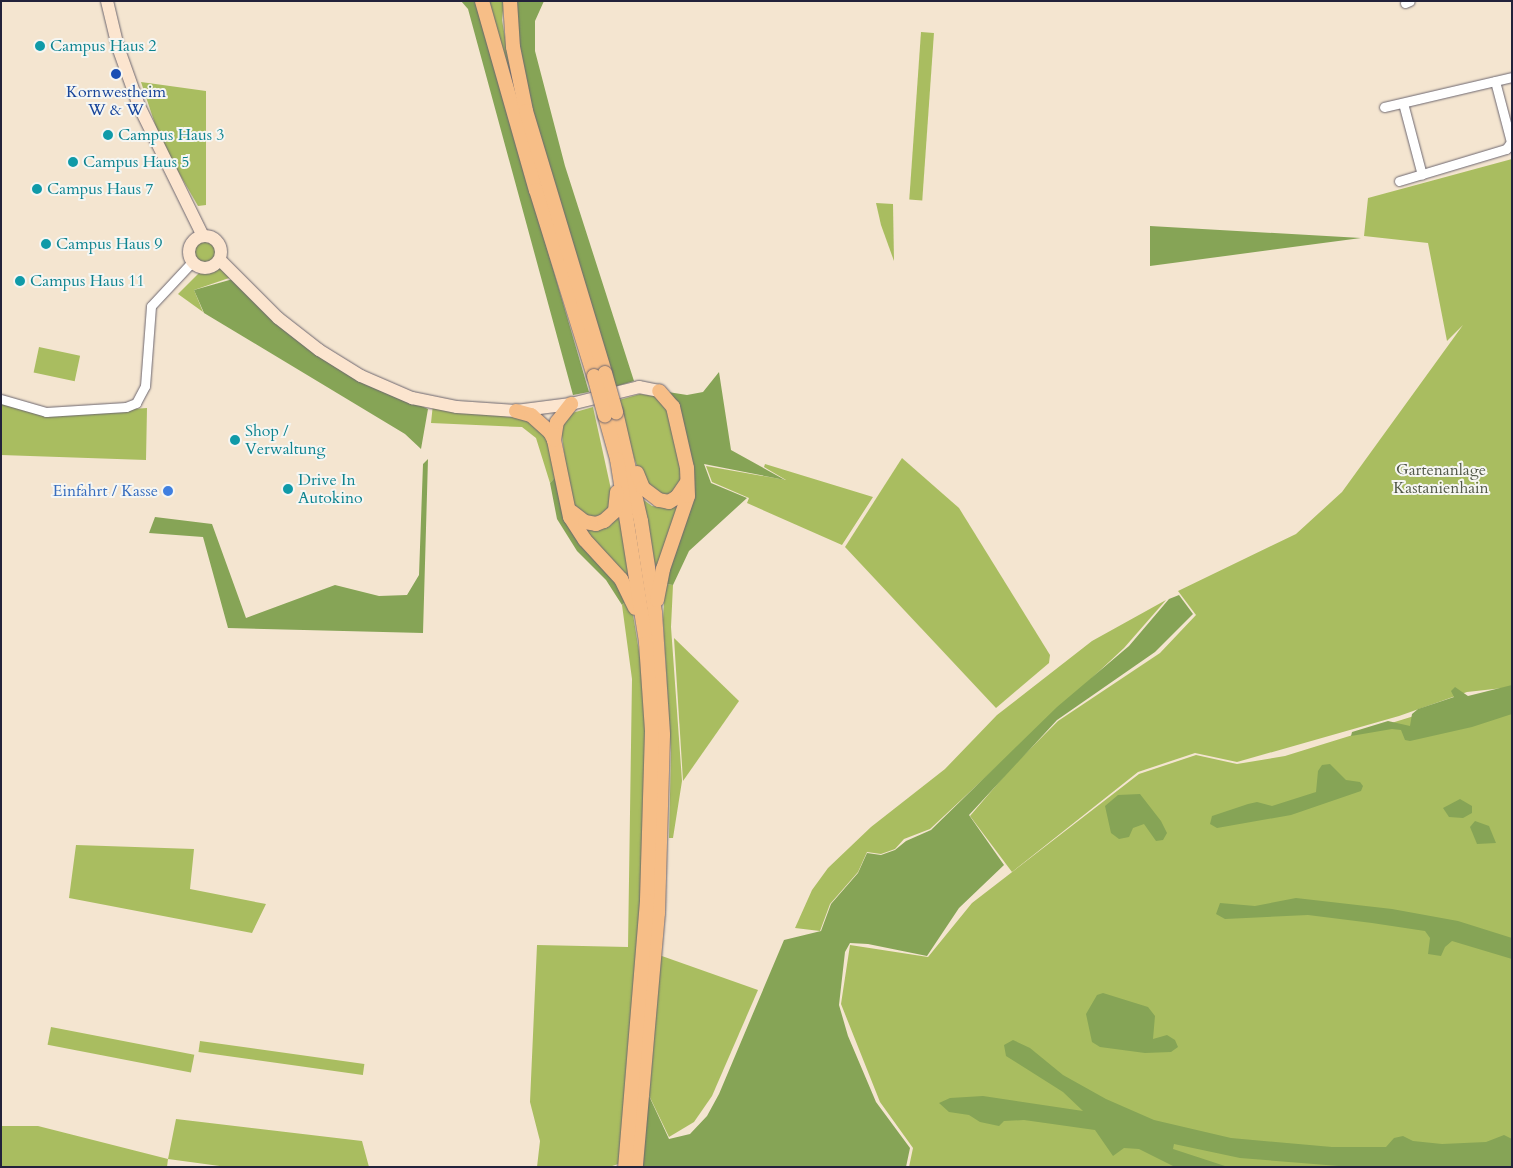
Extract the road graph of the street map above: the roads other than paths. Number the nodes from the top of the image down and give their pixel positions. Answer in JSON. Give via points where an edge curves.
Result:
{"nodes":[{"id":1,"x":107,"y":1,"type":"edge"},
{"id":2,"x":482,"y":1,"type":"edge"},
{"id":3,"x":510,"y":1,"type":"edge"},
{"id":4,"x":1512,"y":77,"type":"edge"},
{"id":5,"x":1495,"y":81,"type":"junction"},
{"id":6,"x":1402,"y":103,"type":"junction"},
{"id":7,"x":1384,"y":107,"type":"dead end"},
{"id":8,"x":1422,"y":175,"type":"junction"},
{"id":9,"x":1399,"y":181,"type":"dead end"},
{"id":10,"x":203,"y":236,"type":"junction"},
{"id":11,"x":220,"y":260,"type":"junction"},
{"id":12,"x":192,"y":262,"type":"junction"},
{"id":13,"x":600,"y":375,"type":"junction"},
{"id":14,"x":659,"y":391,"type":"joint"},
{"id":15,"x":1,"y":399,"type":"edge"},
{"id":16,"x":571,"y":404,"type":"junction"},
{"id":17,"x":516,"y":411,"type":"junction"},
{"id":18,"x":554,"y":440,"type":"junction"},
{"id":19,"x":623,"y":459,"type":"junction"},
{"id":20,"x":687,"y":482,"type":"junction"},
{"id":21,"x":566,"y":505,"type":"junction"},
{"id":22,"x":655,"y":613,"type":"junction"},
{"id":23,"x":646,"y":643,"type":"junction"},
{"id":24,"x":633,"y":1127,"type":"junction"},
{"id":25,"x":625,"y":1167,"type":"edge"},
{"id":26,"x":636,"y":1167,"type":"edge"}],
"edges":[{"from":1,"to":10,"type":"main road","via":[[125,71],[153,137]]},
{"from":2,"to":13,"type":"highway","via":[[536,190]]},
{"from":3,"to":13,"type":"highway","via":[[513,47],[526,111]]},
{"from":4,"to":5,"type":"street"},
{"from":5,"to":6,"type":"street"},
{"from":5,"to":8,"type":"street","via":[[1511,142],[1506,150],[1452,163]]},
{"from":6,"to":7,"type":"street"},
{"from":6,"to":8,"type":"street"},
{"from":8,"to":9,"type":"street"},
{"from":10,"to":11,"type":"main road","via":[[213,238],[220,245]]},
{"from":10,"to":12,"type":"main road","via":[[190,246]]},
{"from":11,"to":12,"type":"main road","via":[[206,268]]},
{"from":11,"to":17,"type":"main road","via":[[292,331],[361,376],[433,404]]},
{"from":12,"to":15,"type":"street","via":[[151,306],[145,386],[136,403],[126,407],[46,412]]},
{"from":13,"to":19,"type":"highway","bridge":true},
{"from":14,"to":16,"type":"main road","via":[[639,387]]},
{"from":14,"to":20,"type":"highway","via":[[673,407]]},
{"from":16,"to":17,"type":"main road"},
{"from":16,"to":18,"type":"highway","via":[[557,422]]},
{"from":17,"to":18,"type":"highway","via":[[540,422]]},
{"from":18,"to":21,"type":"highway"},
{"from":19,"to":20,"type":"highway","via":[[644,488],[659,500],[669,502],[677,497]]},
{"from":19,"to":21,"type":"highway","via":[[617,504],[611,516],[596,524],[585,522]]},
{"from":19,"to":22,"type":"highway"},
{"from":19,"to":23,"type":"highway"},
{"from":20,"to":22,"type":"highway","via":[[688,496],[663,569]]},
{"from":21,"to":23,"type":"highway","via":[[585,540],[621,579],[633,601]]},
{"from":22,"to":24,"type":"highway","via":[[663,735],[658,912]]},
{"from":23,"to":24,"type":"highway","via":[[652,731],[652,815]]},
{"from":24,"to":25,"type":"highway"},
{"from":24,"to":26,"type":"highway"}]}
